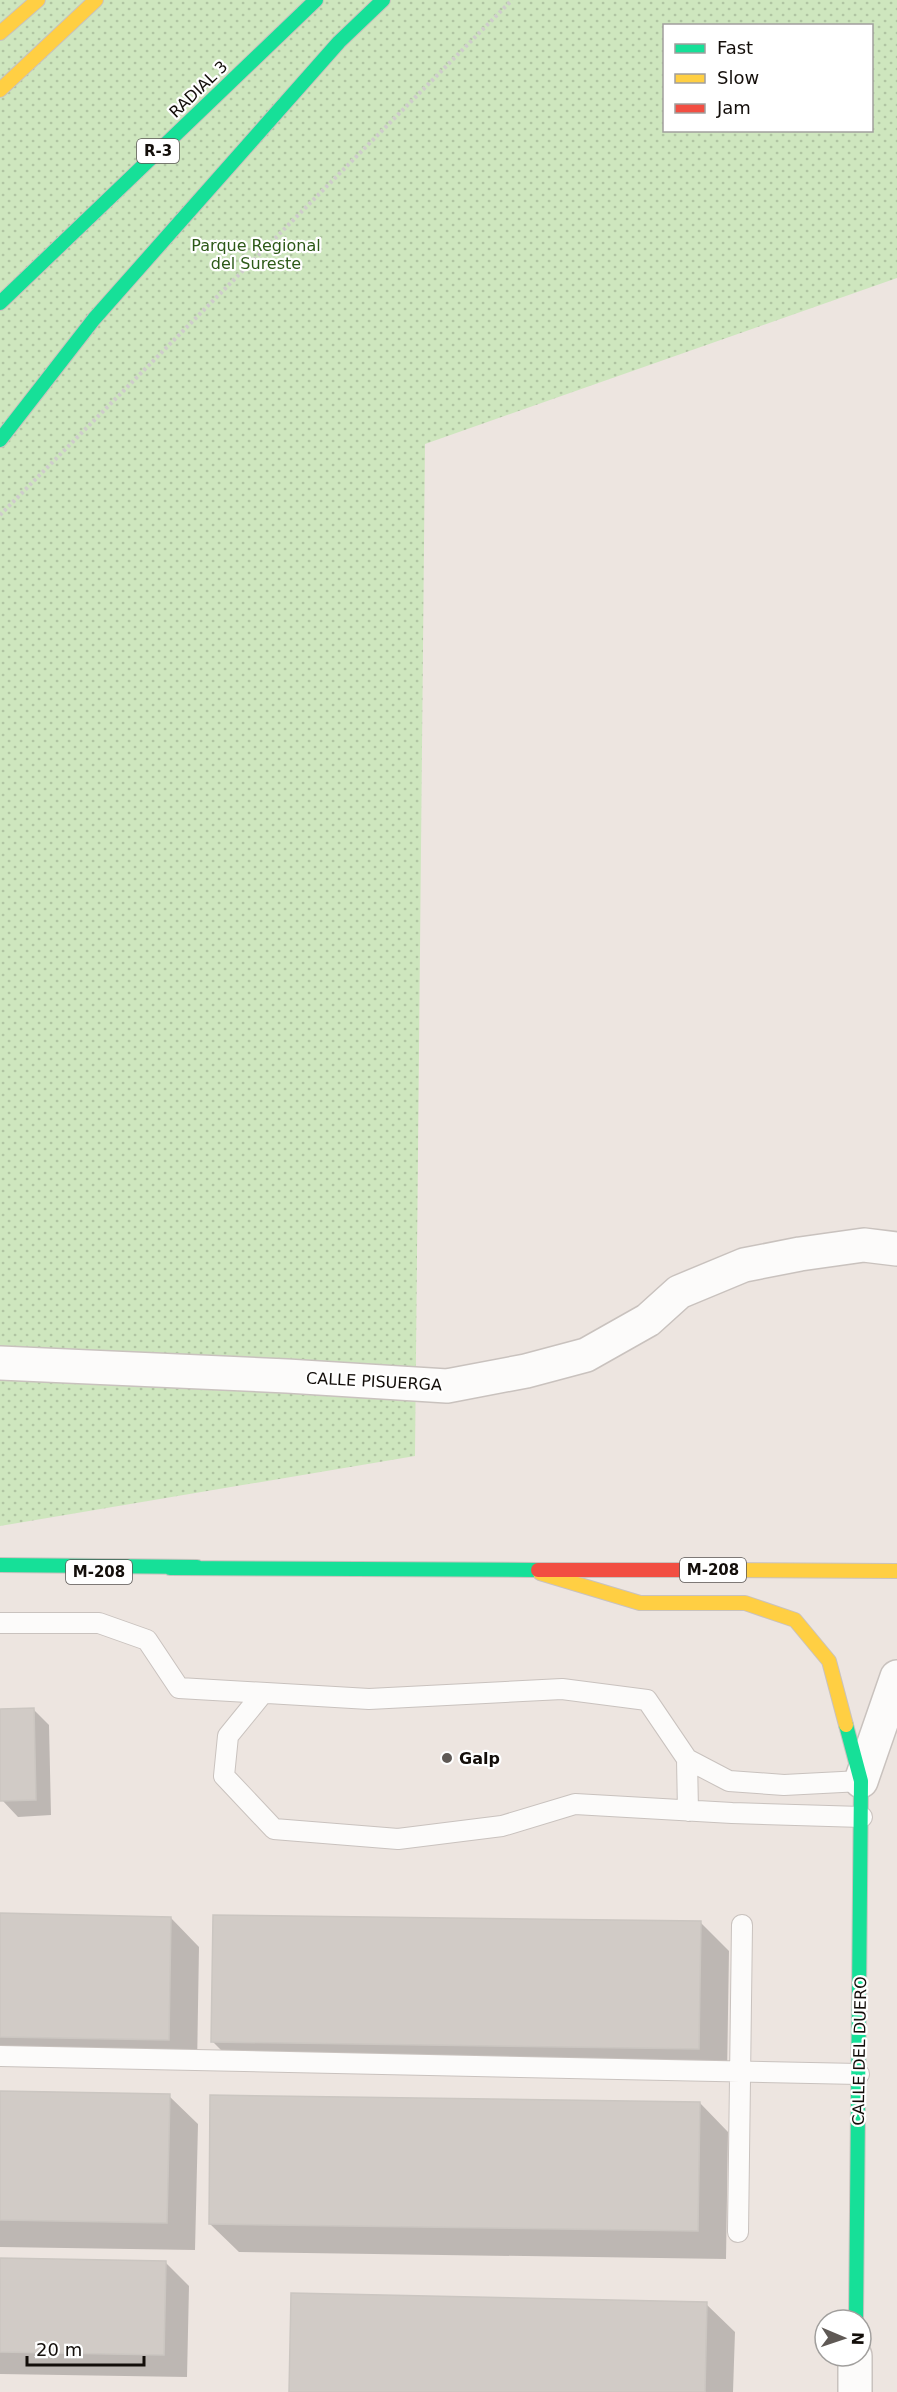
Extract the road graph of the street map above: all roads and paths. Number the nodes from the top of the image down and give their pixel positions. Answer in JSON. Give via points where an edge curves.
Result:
{"nodes":[{"id":1,"x":38,"y":0,"type":"edge"},
{"id":2,"x":96,"y":0,"type":"edge"},
{"id":3,"x":316,"y":0,"type":"edge"},
{"id":4,"x":383,"y":0,"type":"edge"},
{"id":5,"x":512,"y":0,"type":"edge"},
{"id":6,"x":0,"y":33,"type":"edge"},
{"id":7,"x":0,"y":90,"type":"edge"},
{"id":8,"x":0,"y":303,"type":"edge"},
{"id":9,"x":0,"y":440,"type":"edge"},
{"id":10,"x":0,"y":515,"type":"edge"},
{"id":11,"x":897,"y":1249,"type":"edge"},
{"id":12,"x":0,"y":1363,"type":"edge"},
{"id":13,"x":0,"y":1565,"type":"edge"},
{"id":14,"x":197,"y":1567,"type":"junction"},
{"id":15,"x":528,"y":1570,"type":"junction"},
{"id":16,"x":897,"y":1571,"type":"edge"},
{"id":17,"x":0,"y":1577,"type":"edge"},
{"id":18,"x":0,"y":1623,"type":"edge"},
{"id":19,"x":897,"y":1677,"type":"edge"},
{"id":20,"x":263,"y":1693,"type":"junction"},
{"id":21,"x":687,"y":1759,"type":"junction"},
{"id":22,"x":861,"y":1781,"type":"junction"},
{"id":23,"x":688,"y":1811,"type":"junction"},
{"id":24,"x":862,"y":1817,"type":"junction"},
{"id":25,"x":742,"y":1925,"type":"dead end"},
{"id":26,"x":0,"y":2056,"type":"edge"},
{"id":27,"x":740,"y":2071,"type":"junction"},
{"id":28,"x":859,"y":2074,"type":"junction"},
{"id":29,"x":738,"y":2232,"type":"dead end"},
{"id":30,"x":856,"y":2308,"type":"edge"},
{"id":31,"x":855,"y":2368,"type":"edge"},
{"id":32,"x":855,"y":2392,"type":"edge"}],
"edges":[{"from":1,"to":6,"type":"main road"},
{"from":2,"to":7,"type":"main road"},
{"from":3,"to":8,"type":"main road","name":"RADIAL 3","number":"R-3"},
{"from":4,"to":9,"type":"main road","via":[[339,42],[94,319]]},
{"from":5,"to":10,"type":"path"},
{"from":11,"to":12,"type":"street","name":"CALLE PISUERGA","via":[[864,1245],[744,1265],[679,1292],[648,1320],[586,1355],[447,1386]]},
{"from":13,"to":14,"type":"main road"},
{"from":14,"to":15,"type":"main road","number":"M-208"},
{"from":14,"to":17,"type":"main road","number":"M-208"},
{"from":15,"to":16,"type":"main road","number":"M-208"},
{"from":15,"to":22,"type":"main road","name":"CALLE DEL DUERO","via":[[640,1603],[745,1603],[795,1620],[829,1661]]},
{"from":18,"to":20,"type":"lane","via":[[99,1623],[147,1640],[179,1688]]},
{"from":19,"to":22,"type":"street","name":"CALLE DEL DUERO"},
{"from":20,"to":21,"type":"lane","via":[[369,1698],[562,1689],[647,1700]]},
{"from":20,"to":23,"type":"lane","via":[[228,1736],[224,1776],[274,1830],[398,1839],[502,1826],[574,1804]]},
{"from":21,"to":22,"type":"lane","via":[[729,1781],[784,1785]]},
{"from":21,"to":23,"type":"lane"},
{"from":22,"to":24,"type":"main road","name":"CALLE DEL DUERO"},
{"from":23,"to":24,"type":"lane"},
{"from":24,"to":28,"type":"main road","name":"CALLE DEL DUERO"},
{"from":25,"to":27,"type":"lane"},
{"from":26,"to":27,"type":"lane"},
{"from":27,"to":28,"type":"lane"},
{"from":27,"to":29,"type":"lane"},
{"from":28,"to":30,"type":"main road","name":"CALLE DEL DUERO"},
{"from":31,"to":32,"type":"street"}]}
